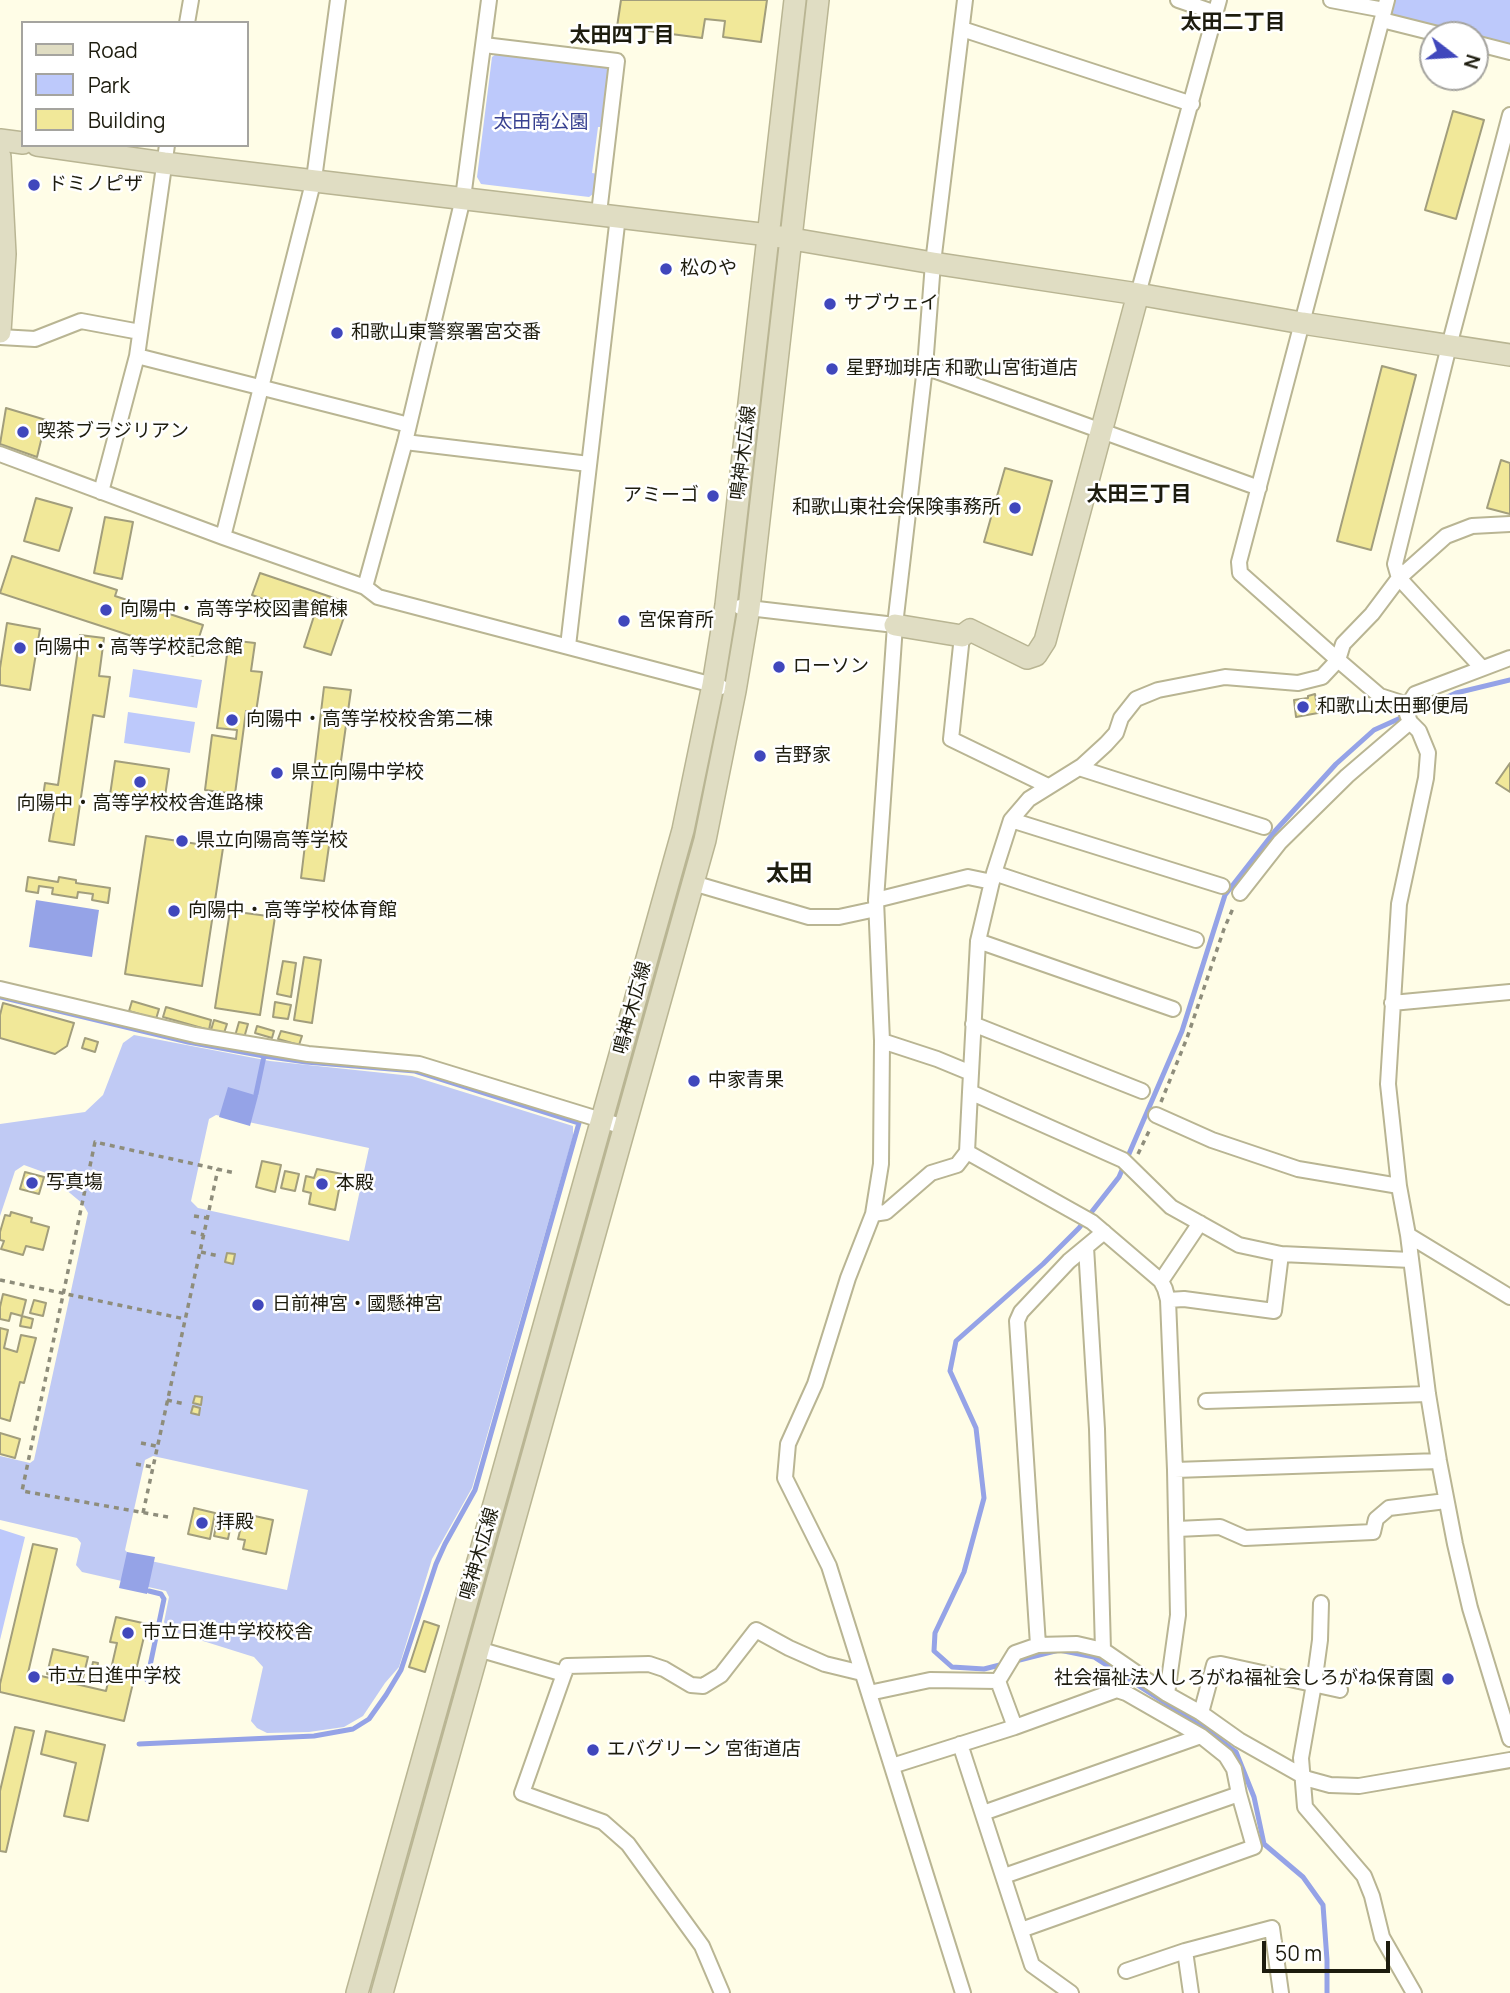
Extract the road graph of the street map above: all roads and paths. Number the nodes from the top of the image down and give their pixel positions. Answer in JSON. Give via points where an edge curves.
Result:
{"nodes":[{"id":1,"x":191,"y":0,"type":"edge"},
{"id":2,"x":338,"y":0,"type":"edge"},
{"id":3,"x":489,"y":0,"type":"edge"},
{"id":4,"x":795,"y":0,"type":"edge"},
{"id":5,"x":818,"y":0,"type":"edge"},
{"id":6,"x":965,"y":0,"type":"edge"},
{"id":7,"x":1178,"y":0,"type":"edge"},
{"id":8,"x":1331,"y":0,"type":"edge"},
{"id":9,"x":1218,"y":6,"type":"edge"},
{"id":10,"x":1385,"y":10,"type":"edge"},
{"id":11,"x":187,"y":21,"type":"edge"},
{"id":12,"x":1419,"y":25,"type":"edge"},
{"id":13,"x":962,"y":29,"type":"junction"},
{"id":14,"x":484,"y":45,"type":"junction"},
{"id":15,"x":1489,"y":47,"type":"edge"},
{"id":16,"x":1510,"y":52,"type":"edge"},
{"id":17,"x":1192,"y":104,"type":"junction"},
{"id":18,"x":1510,"y":115,"type":"edge"},
{"id":19,"x":0,"y":140,"type":"edge"},
{"id":20,"x":21,"y":143,"type":"edge"},
{"id":21,"x":66,"y":147,"type":"edge"},
{"id":22,"x":166,"y":154,"type":"edge"},
{"id":23,"x":0,"y":157,"type":"edge"},
{"id":24,"x":314,"y":179,"type":"junction"},
{"id":25,"x":463,"y":198,"type":"junction"},
{"id":26,"x":608,"y":215,"type":"junction"},
{"id":27,"x":769,"y":234,"type":"junction"},
{"id":28,"x":791,"y":239,"type":"junction"},
{"id":29,"x":933,"y":263,"type":"junction"},
{"id":30,"x":1138,"y":294,"type":"junction"},
{"id":31,"x":1302,"y":323,"type":"junction"},
{"id":32,"x":141,"y":332,"type":"junction"},
{"id":33,"x":0,"y":335,"type":"edge"},
{"id":34,"x":1449,"y":346,"type":"junction"},
{"id":35,"x":1510,"y":355,"type":"edge"},
{"id":36,"x":137,"y":356,"type":"junction"},
{"id":37,"x":925,"y":368,"type":"junction"},
{"id":38,"x":261,"y":386,"type":"junction"},
{"id":39,"x":409,"y":425,"type":"junction"},
{"id":40,"x":1101,"y":432,"type":"junction"},
{"id":41,"x":405,"y":442,"type":"junction"},
{"id":42,"x":0,"y":454,"type":"edge"},
{"id":43,"x":589,"y":464,"type":"junction"},
{"id":44,"x":1259,"y":488,"type":"junction"},
{"id":45,"x":102,"y":492,"type":"junction"},
{"id":46,"x":1510,"y":524,"type":"edge"},
{"id":47,"x":223,"y":537,"type":"junction"},
{"id":48,"x":1399,"y":578,"type":"junction"},
{"id":49,"x":365,"y":587,"type":"junction"},
{"id":50,"x":726,"y":605,"type":"junction"},
{"id":51,"x":749,"y":608,"type":"junction"},
{"id":52,"x":895,"y":625,"type":"junction"},
{"id":53,"x":962,"y":636,"type":"junction"},
{"id":54,"x":568,"y":646,"type":"junction"},
{"id":55,"x":1510,"y":658,"type":"edge"},
{"id":56,"x":1338,"y":660,"type":"junction"},
{"id":57,"x":1482,"y":667,"type":"junction"},
{"id":58,"x":713,"y":685,"type":"junction"},
{"id":59,"x":736,"y":691,"type":"junction"},
{"id":60,"x":1408,"y":705,"type":"junction"},
{"id":61,"x":1410,"y":722,"type":"junction"},
{"id":62,"x":1079,"y":768,"type":"junction"},
{"id":63,"x":1048,"y":786,"type":"junction"},
{"id":64,"x":1011,"y":820,"type":"junction"},
{"id":65,"x":1264,"y":828,"type":"dead end"},
{"id":66,"x":993,"y":877,"type":"junction"},
{"id":67,"x":693,"y":883,"type":"junction"},
{"id":68,"x":1222,"y":886,"type":"dead end"},
{"id":69,"x":1240,"y":893,"type":"joint"},
{"id":70,"x":876,"y":905,"type":"junction"},
{"id":71,"x":1196,"y":940,"type":"dead end"},
{"id":72,"x":978,"y":941,"type":"junction"},
{"id":73,"x":0,"y":989,"type":"edge"},
{"id":74,"x":1510,"y":992,"type":"edge"},
{"id":75,"x":1392,"y":1003,"type":"junction"},
{"id":76,"x":1173,"y":1009,"type":"dead end"},
{"id":77,"x":973,"y":1024,"type":"junction"},
{"id":78,"x":882,"y":1041,"type":"junction"},
{"id":79,"x":971,"y":1073,"type":"junction"},
{"id":80,"x":1142,"y":1091,"type":"dead end"},
{"id":81,"x":970,"y":1092,"type":"junction"},
{"id":82,"x":1156,"y":1115,"type":"junction"},
{"id":83,"x":602,"y":1120,"type":"junction"},
{"id":84,"x":624,"y":1127,"type":"junction"},
{"id":85,"x":967,"y":1152,"type":"junction"},
{"id":86,"x":218,"y":1168,"type":"junction"},
{"id":87,"x":1132,"y":1169,"type":"junction"},
{"id":88,"x":235,"y":1172,"type":"dead end"},
{"id":89,"x":1399,"y":1186,"type":"junction"},
{"id":90,"x":873,"y":1214,"type":"junction"},
{"id":91,"x":194,"y":1216,"type":"dead end"},
{"id":92,"x":207,"y":1218,"type":"junction"},
{"id":93,"x":1200,"y":1223,"type":"junction"},
{"id":94,"x":191,"y":1232,"type":"dead end"},
{"id":95,"x":1104,"y":1232,"type":"junction"},
{"id":96,"x":204,"y":1235,"type":"junction"},
{"id":97,"x":1408,"y":1235,"type":"junction"},
{"id":98,"x":1086,"y":1247,"type":"junction"},
{"id":99,"x":200,"y":1252,"type":"junction"},
{"id":100,"x":1280,"y":1254,"type":"junction"},
{"id":101,"x":219,"y":1256,"type":"dead end"},
{"id":102,"x":1411,"y":1260,"type":"junction"},
{"id":103,"x":0,"y":1280,"type":"edge"},
{"id":104,"x":1161,"y":1281,"type":"junction"},
{"id":105,"x":63,"y":1294,"type":"junction"},
{"id":106,"x":1510,"y":1297,"type":"edge"},
{"id":107,"x":1168,"y":1300,"type":"junction"},
{"id":108,"x":185,"y":1319,"type":"junction"},
{"id":109,"x":1428,"y":1394,"type":"junction"},
{"id":110,"x":167,"y":1400,"type":"junction"},
{"id":111,"x":1206,"y":1401,"type":"dead end"},
{"id":112,"x":185,"y":1404,"type":"dead end"},
{"id":113,"x":141,"y":1443,"type":"dead end"},
{"id":114,"x":157,"y":1447,"type":"junction"},
{"id":115,"x":1439,"y":1461,"type":"junction"},
{"id":116,"x":136,"y":1464,"type":"dead end"},
{"id":117,"x":152,"y":1467,"type":"junction"},
{"id":118,"x":1175,"y":1469,"type":"junction"},
{"id":119,"x":1446,"y":1501,"type":"junction"},
{"id":120,"x":143,"y":1513,"type":"junction"},
{"id":121,"x":168,"y":1517,"type":"dead end"},
{"id":122,"x":1177,"y":1529,"type":"junction"},
{"id":123,"x":1321,"y":1603,"type":"dead end"},
{"id":124,"x":1038,"y":1645,"type":"junction"},
{"id":125,"x":478,"y":1649,"type":"junction"},
{"id":126,"x":1103,"y":1650,"type":"junction"},
{"id":127,"x":862,"y":1673,"type":"junction"},
{"id":128,"x":564,"y":1674,"type":"junction"},
{"id":129,"x":998,"y":1681,"type":"junction"},
{"id":130,"x":1314,"y":1684,"type":"junction"},
{"id":131,"x":1510,"y":1686,"type":"edge"},
{"id":132,"x":1494,"y":1689,"type":"junction"},
{"id":133,"x":1340,"y":1690,"type":"dead end"},
{"id":134,"x":869,"y":1693,"type":"junction"},
{"id":135,"x":1167,"y":1694,"type":"junction"},
{"id":136,"x":1201,"y":1713,"type":"junction"},
{"id":137,"x":1015,"y":1727,"type":"junction"},
{"id":138,"x":1201,"y":1736,"type":"junction"},
{"id":139,"x":1510,"y":1739,"type":"edge"},
{"id":140,"x":961,"y":1744,"type":"junction"},
{"id":141,"x":1510,"y":1760,"type":"edge"},
{"id":142,"x":892,"y":1766,"type":"junction"},
{"id":143,"x":1302,"y":1776,"type":"junction"},
{"id":144,"x":1239,"y":1794,"type":"junction"},
{"id":145,"x":983,"y":1813,"type":"junction"},
{"id":146,"x":1004,"y":1876,"type":"junction"},
{"id":147,"x":1021,"y":1930,"type":"junction"},
{"id":148,"x":1185,"y":1951,"type":"junction"},
{"id":149,"x":1126,"y":1971,"type":"dead end"},
{"id":150,"x":357,"y":1993,"type":"edge"},
{"id":151,"x":382,"y":1993,"type":"edge"},
{"id":152,"x":722,"y":1993,"type":"edge"},
{"id":153,"x":963,"y":1993,"type":"edge"},
{"id":154,"x":1071,"y":1993,"type":"edge"},
{"id":155,"x":1191,"y":1993,"type":"edge"},
{"id":156,"x":1281,"y":1993,"type":"edge"},
{"id":157,"x":1414,"y":1993,"type":"edge"}],
"edges":[{"from":1,"to":11,"type":"street"},
{"from":2,"to":24,"type":"street"},
{"from":3,"to":14,"type":"street"},
{"from":4,"to":27,"type":"main road","name":"鳴神木広線"},
{"from":5,"to":28,"type":"main road","name":"鳴神木広線"},
{"from":6,"to":13,"type":"street"},
{"from":7,"to":9,"type":"street"},
{"from":8,"to":10,"type":"street"},
{"from":9,"to":17,"type":"street"},
{"from":10,"to":12,"type":"street"},
{"from":10,"to":31,"type":"street"},
{"from":13,"to":17,"type":"street"},
{"from":13,"to":29,"type":"street"},
{"from":14,"to":25,"type":"street"},
{"from":14,"to":26,"type":"street","via":[[617,61]]},
{"from":15,"to":16,"type":"street"},
{"from":17,"to":30,"type":"street"},
{"from":18,"to":34,"type":"street"},
{"from":19,"to":20,"type":"main road"},
{"from":21,"to":22,"type":"main road"},
{"from":22,"to":24,"type":"main road"},
{"from":22,"to":32,"type":"street"},
{"from":23,"to":33,"type":"main road","via":[[5,254]]},
{"from":24,"to":25,"type":"main road"},
{"from":24,"to":38,"type":"street"},
{"from":25,"to":26,"type":"main road"},
{"from":25,"to":39,"type":"street"},
{"from":26,"to":27,"type":"main road"},
{"from":26,"to":43,"type":"street"},
{"from":27,"to":28,"type":"main road"},
{"from":27,"to":50,"type":"main road","name":"鳴神木広線"},
{"from":28,"to":29,"type":"main road"},
{"from":28,"to":51,"type":"main road","name":"鳴神木広線"},
{"from":29,"to":30,"type":"main road"},
{"from":29,"to":37,"type":"street"},
{"from":30,"to":31,"type":"main road"},
{"from":30,"to":40,"type":"main road"},
{"from":31,"to":34,"type":"main road"},
{"from":31,"to":44,"type":"street"},
{"from":32,"to":33,"type":"street","via":[[80,321],[35,339]]},
{"from":32,"to":36,"type":"street"},
{"from":34,"to":35,"type":"main road"},
{"from":34,"to":48,"type":"street","via":[[1395,564]]},
{"from":36,"to":38,"type":"street"},
{"from":36,"to":45,"type":"street"},
{"from":37,"to":40,"type":"street"},
{"from":37,"to":52,"type":"street"},
{"from":38,"to":39,"type":"street"},
{"from":38,"to":47,"type":"street"},
{"from":39,"to":41,"type":"street"},
{"from":40,"to":44,"type":"street"},
{"from":40,"to":53,"type":"main road","via":[[1045,641],[1036,655],[1027,658],[970,630]]},
{"from":41,"to":43,"type":"street"},
{"from":41,"to":49,"type":"street"},
{"from":42,"to":45,"type":"street"},
{"from":43,"to":54,"type":"street"},
{"from":44,"to":56,"type":"street","via":[[1240,573]]},
{"from":45,"to":47,"type":"street"},
{"from":46,"to":48,"type":"street","via":[[1472,526],[1446,536]]},
{"from":47,"to":49,"type":"street"},
{"from":48,"to":56,"type":"street","via":[[1343,644]]},
{"from":48,"to":57,"type":"street"},
{"from":49,"to":54,"type":"street","via":[[378,597]]},
{"from":50,"to":51,"type":"street"},
{"from":50,"to":58,"type":"main road","name":"鳴神木広線"},
{"from":51,"to":52,"type":"street"},
{"from":51,"to":59,"type":"main road","name":"鳴神木広線"},
{"from":52,"to":53,"type":"main road"},
{"from":52,"to":70,"type":"street"},
{"from":53,"to":63,"type":"street","via":[[951,739]]},
{"from":54,"to":58,"type":"street"},
{"from":55,"to":57,"type":"street"},
{"from":56,"to":60,"type":"street","via":[[1380,696]]},
{"from":56,"to":62,"type":"street","via":[[1322,677],[1298,683],[1225,677],[1136,699],[1116,733]]},
{"from":57,"to":60,"type":"street","via":[[1415,694]]},
{"from":58,"to":59,"type":"street"},
{"from":58,"to":83,"type":"main road","name":"鳴神木広線","via":[[683,830]]},
{"from":59,"to":67,"type":"main road","name":"鳴神木広線"},
{"from":60,"to":61,"type":"street"},
{"from":61,"to":69,"type":"street","via":[[1280,842]]},
{"from":61,"to":75,"type":"street","via":[[1428,753],[1399,904]]},
{"from":62,"to":63,"type":"street"},
{"from":62,"to":65,"type":"street"},
{"from":63,"to":64,"type":"street"},
{"from":64,"to":66,"type":"street"},
{"from":64,"to":68,"type":"street"},
{"from":66,"to":70,"type":"street","via":[[968,877]]},
{"from":66,"to":71,"type":"street"},
{"from":66,"to":72,"type":"street"},
{"from":67,"to":70,"type":"street","via":[[809,917],[839,917]]},
{"from":67,"to":84,"type":"main road","name":"鳴神木広線"},
{"from":69,"to":82,"type":"path"},
{"from":70,"to":78,"type":"street"},
{"from":72,"to":76,"type":"street"},
{"from":72,"to":77,"type":"street"},
{"from":73,"to":83,"type":"street","via":[[195,1035],[308,1054],[419,1064]]},
{"from":74,"to":75,"type":"street"},
{"from":75,"to":89,"type":"street","via":[[1388,1084]]},
{"from":77,"to":79,"type":"street"},
{"from":77,"to":80,"type":"street"},
{"from":78,"to":79,"type":"street"},
{"from":78,"to":90,"type":"street","via":[[881,1164]]},
{"from":79,"to":81,"type":"street"},
{"from":81,"to":85,"type":"street"},
{"from":81,"to":87,"type":"street","via":[[1123,1160]]},
{"from":82,"to":87,"type":"path"},
{"from":82,"to":89,"type":"street","via":[[1297,1169]]},
{"from":83,"to":84,"type":"street"},
{"from":83,"to":150,"type":"main road","name":"鳴神木広線"},
{"from":84,"to":125,"type":"main road","name":"鳴神木広線"},
{"from":85,"to":90,"type":"street","via":[[957,1165],[931,1173],[886,1212]]},
{"from":85,"to":95,"type":"street"},
{"from":86,"to":88,"type":"path"},
{"from":86,"to":92,"type":"path"},
{"from":86,"to":105,"type":"path","via":[[95,1142]]},
{"from":87,"to":93,"type":"street","via":[[1171,1207]]},
{"from":89,"to":97,"type":"street"},
{"from":90,"to":127,"type":"street","via":[[815,1384],[788,1444],[785,1478],[829,1566]]},
{"from":91,"to":92,"type":"path"},
{"from":92,"to":96,"type":"path"},
{"from":93,"to":100,"type":"street","via":[[1238,1245]]},
{"from":93,"to":104,"type":"street"},
{"from":94,"to":96,"type":"path"},
{"from":95,"to":98,"type":"street"},
{"from":95,"to":104,"type":"street"},
{"from":96,"to":99,"type":"path"},
{"from":97,"to":102,"type":"street"},
{"from":97,"to":106,"type":"street"},
{"from":98,"to":124,"type":"street","via":[[1017,1321]]},
{"from":98,"to":126,"type":"street"},
{"from":99,"to":101,"type":"path"},
{"from":99,"to":108,"type":"path"},
{"from":100,"to":102,"type":"street"},
{"from":100,"to":107,"type":"street","via":[[1274,1311]]},
{"from":102,"to":109,"type":"street"},
{"from":103,"to":105,"type":"path"},
{"from":104,"to":107,"type":"street"},
{"from":105,"to":108,"type":"path"},
{"from":105,"to":120,"type":"path","via":[[22,1491]]},
{"from":107,"to":118,"type":"street"},
{"from":108,"to":110,"type":"path"},
{"from":109,"to":111,"type":"street"},
{"from":109,"to":115,"type":"street"},
{"from":110,"to":112,"type":"path"},
{"from":110,"to":114,"type":"path"},
{"from":113,"to":114,"type":"path"},
{"from":114,"to":117,"type":"path"},
{"from":115,"to":118,"type":"street"},
{"from":115,"to":119,"type":"street"},
{"from":116,"to":117,"type":"path"},
{"from":117,"to":120,"type":"path"},
{"from":118,"to":122,"type":"street"},
{"from":119,"to":122,"type":"street","via":[[1389,1508],[1376,1519],[1373,1532],[1245,1538],[1220,1527]]},
{"from":119,"to":132,"type":"street","via":[[1469,1608]]},
{"from":120,"to":121,"type":"path"},
{"from":122,"to":135,"type":"street","via":[[1178,1615]]},
{"from":123,"to":130,"type":"street"},
{"from":124,"to":126,"type":"street","via":[[1077,1644]]},
{"from":124,"to":129,"type":"street","via":[[1016,1653]]},
{"from":125,"to":128,"type":"street"},
{"from":125,"to":151,"type":"main road","name":"鳴神木広線"},
{"from":126,"to":135,"type":"street"},
{"from":127,"to":128,"type":"street","via":[[825,1664],[756,1630],[720,1675],[703,1686],[691,1685],[649,1664],[567,1666]]},
{"from":127,"to":134,"type":"street"},
{"from":128,"to":152,"type":"street","via":[[522,1793],[603,1822],[628,1844],[702,1946]]},
{"from":129,"to":134,"type":"street","via":[[930,1680]]},
{"from":129,"to":137,"type":"street"},
{"from":130,"to":133,"type":"street"},
{"from":130,"to":136,"type":"street","via":[[1214,1665]]},
{"from":130,"to":143,"type":"street"},
{"from":131,"to":132,"type":"street"},
{"from":132,"to":139,"type":"street"},
{"from":134,"to":142,"type":"street"},
{"from":135,"to":136,"type":"street"},
{"from":136,"to":143,"type":"street"},
{"from":137,"to":138,"type":"street","via":[[1117,1690]]},
{"from":137,"to":140,"type":"street"},
{"from":138,"to":144,"type":"street","via":[[1230,1762]]},
{"from":138,"to":145,"type":"street"},
{"from":140,"to":142,"type":"street"},
{"from":140,"to":145,"type":"street"},
{"from":141,"to":143,"type":"street","via":[[1359,1786],[1330,1785]]},
{"from":142,"to":153,"type":"street"},
{"from":143,"to":157,"type":"street","via":[[1305,1807],[1364,1876],[1382,1937]]},
{"from":144,"to":146,"type":"street"},
{"from":144,"to":147,"type":"street","via":[[1254,1847]]},
{"from":145,"to":146,"type":"street"},
{"from":146,"to":147,"type":"street"},
{"from":147,"to":154,"type":"street","via":[[1031,1965]]},
{"from":148,"to":149,"type":"street"},
{"from":148,"to":155,"type":"street"},
{"from":148,"to":156,"type":"street","via":[[1272,1928]]}]}
